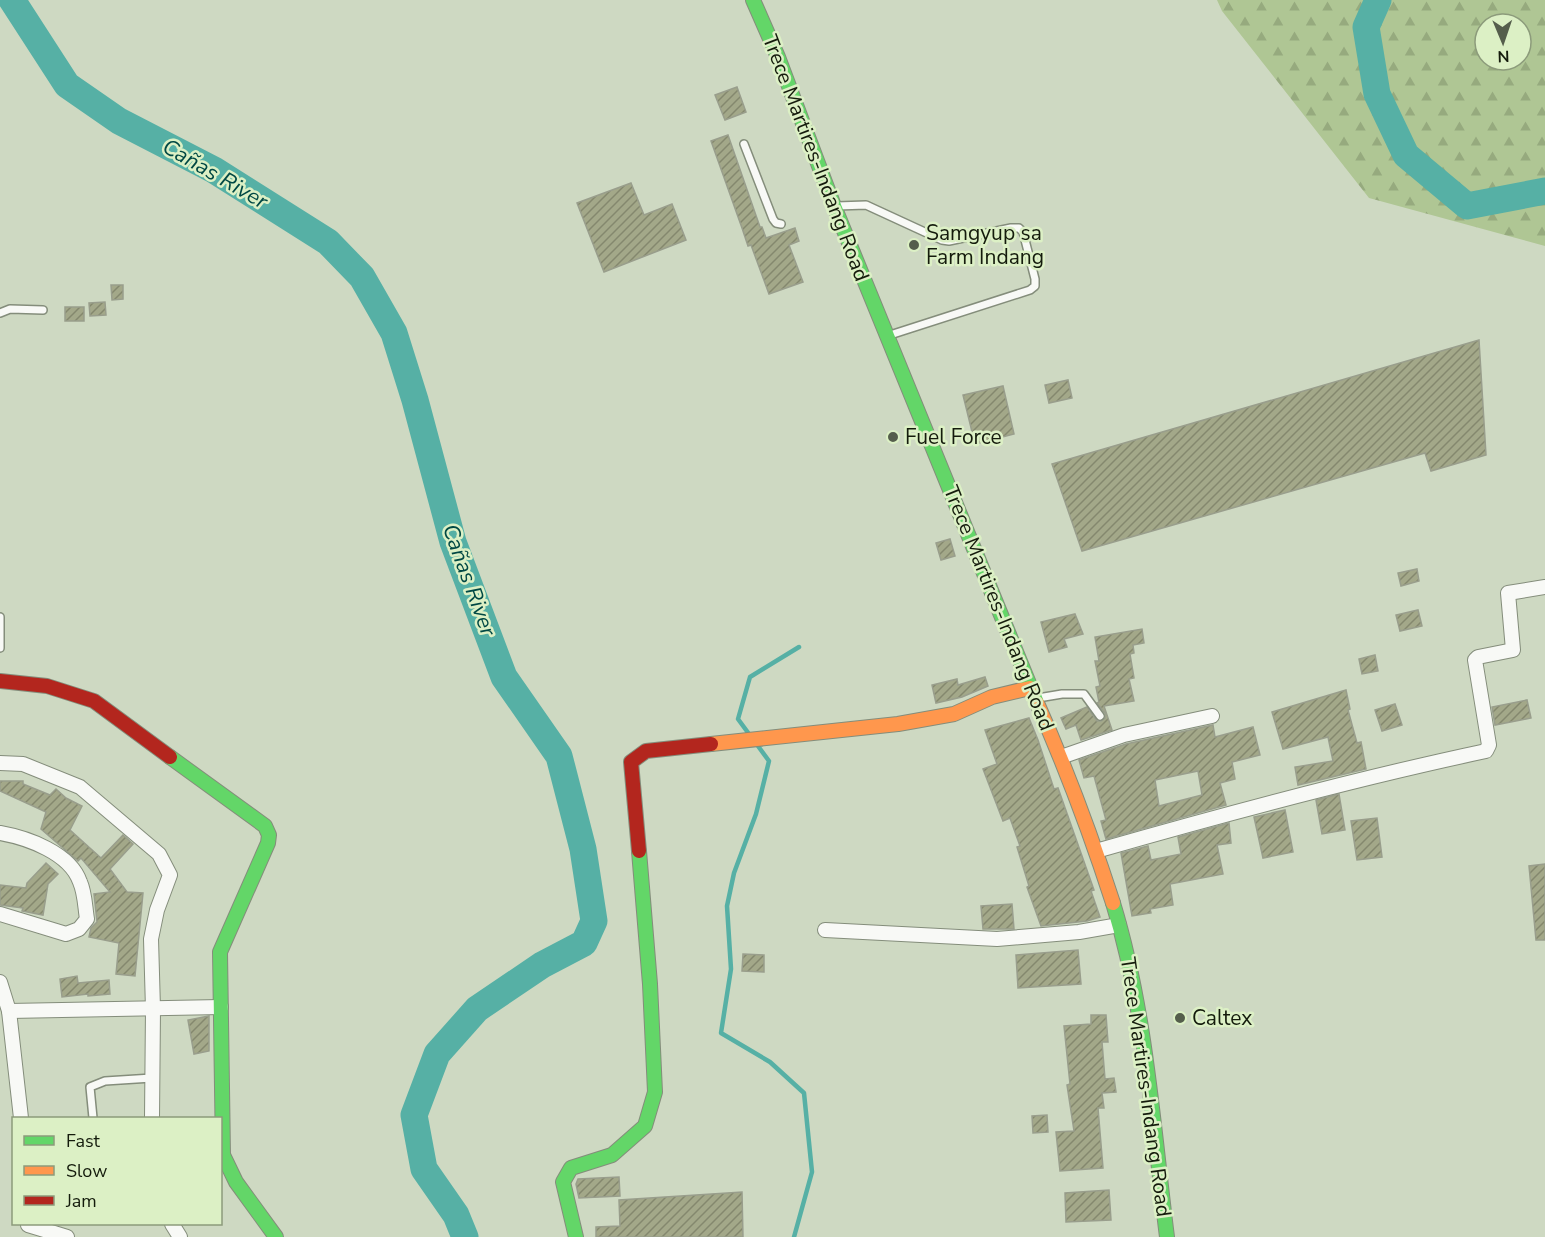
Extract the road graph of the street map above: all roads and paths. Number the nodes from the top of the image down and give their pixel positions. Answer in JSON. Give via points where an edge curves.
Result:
{"nodes":[{"id":1,"x":753,"y":0,"type":"edge"},
{"id":2,"x":744,"y":144,"type":"dead end"},
{"id":3,"x":834,"y":206,"type":"junction"},
{"id":4,"x":781,"y":224,"type":"dead end"},
{"id":5,"x":43,"y":310,"type":"dead end"},
{"id":6,"x":0,"y":313,"type":"edge"},
{"id":7,"x":887,"y":336,"type":"junction"},
{"id":8,"x":1545,"y":587,"type":"edge"},
{"id":9,"x":0,"y":617,"type":"edge"},
{"id":10,"x":0,"y":648,"type":"edge"},
{"id":11,"x":0,"y":681,"type":"edge"},
{"id":12,"x":1033,"y":693,"type":"junction"},
{"id":13,"x":1100,"y":716,"type":"dead end"},
{"id":14,"x":1212,"y":716,"type":"dead end"},
{"id":15,"x":1061,"y":757,"type":"junction"},
{"id":16,"x":0,"y":763,"type":"edge"},
{"id":17,"x":0,"y":833,"type":"edge"},
{"id":18,"x":1096,"y":851,"type":"junction"},
{"id":19,"x":0,"y":914,"type":"edge"},
{"id":20,"x":1119,"y":925,"type":"junction"},
{"id":21,"x":825,"y":930,"type":"dead end"},
{"id":22,"x":0,"y":982,"type":"edge"},
{"id":23,"x":221,"y":1007,"type":"junction"},
{"id":24,"x":153,"y":1009,"type":"junction"},
{"id":25,"x":9,"y":1011,"type":"junction"},
{"id":26,"x":152,"y":1078,"type":"junction"},
{"id":27,"x":21,"y":1117,"type":"edge"},
{"id":28,"x":93,"y":1117,"type":"edge"},
{"id":29,"x":152,"y":1117,"type":"edge"},
{"id":30,"x":28,"y":1229,"type":"edge"},
{"id":31,"x":67,"y":1237,"type":"edge"},
{"id":32,"x":276,"y":1237,"type":"edge"},
{"id":33,"x":576,"y":1237,"type":"edge"},
{"id":34,"x":1167,"y":1237,"type":"edge"}],
"edges":[{"from":1,"to":3,"type":"street","name":"Trece Martires-Indang Road"},
{"from":2,"to":4,"type":"lane","via":[[773,219]]},
{"from":3,"to":7,"type":"street","name":"Trece Martires-Indang Road"},
{"from":3,"to":7,"type":"lane","via":[[866,205],[950,241],[1011,228],[1023,232],[1035,279],[1030,290]]},
{"from":5,"to":6,"type":"lane","via":[[10,309]]},
{"from":7,"to":12,"type":"street","name":"Trece Martires-Indang Road"},
{"from":8,"to":18,"type":"street","via":[[1508,593],[1513,650],[1475,660],[1489,745],[1486,751],[1385,772]]},
{"from":9,"to":10,"type":"lane"},
{"from":11,"to":23,"type":"street","via":[[46,686],[94,701],[265,826],[268,843],[220,952]]},
{"from":12,"to":13,"type":"lane","via":[[1084,694]]},
{"from":12,"to":15,"type":"street","name":"Trece Martires-Indang Road"},
{"from":12,"to":33,"type":"street","via":[[992,697],[954,714],[898,724],[646,751],[631,762],[655,1092],[645,1126],[612,1155],[570,1168],[563,1182]]},
{"from":14,"to":15,"type":"street","via":[[1124,735]]},
{"from":15,"to":18,"type":"street","name":"Trece Martires-Indang Road"},
{"from":16,"to":24,"type":"street","via":[[23,764],[80,787],[159,854],[170,875],[151,939]]},
{"from":17,"to":19,"type":"street","via":[[40,845],[73,868],[81,883],[87,919],[79,929],[66,934]]},
{"from":18,"to":20,"type":"street","name":"Trece Martires-Indang Road"},
{"from":20,"to":21,"type":"street","via":[[997,939]]},
{"from":20,"to":34,"type":"street","name":"Trece Martires-Indang Road","via":[[1142,1035]]},
{"from":22,"to":25,"type":"street"},
{"from":23,"to":24,"type":"street"},
{"from":23,"to":32,"type":"street","via":[[223,1155],[236,1182]]},
{"from":24,"to":25,"type":"street"},
{"from":24,"to":26,"type":"street"},
{"from":25,"to":27,"type":"street"},
{"from":26,"to":28,"type":"lane","via":[[105,1081],[90,1087]]},
{"from":26,"to":29,"type":"street"},
{"from":30,"to":31,"type":"street"}]}
